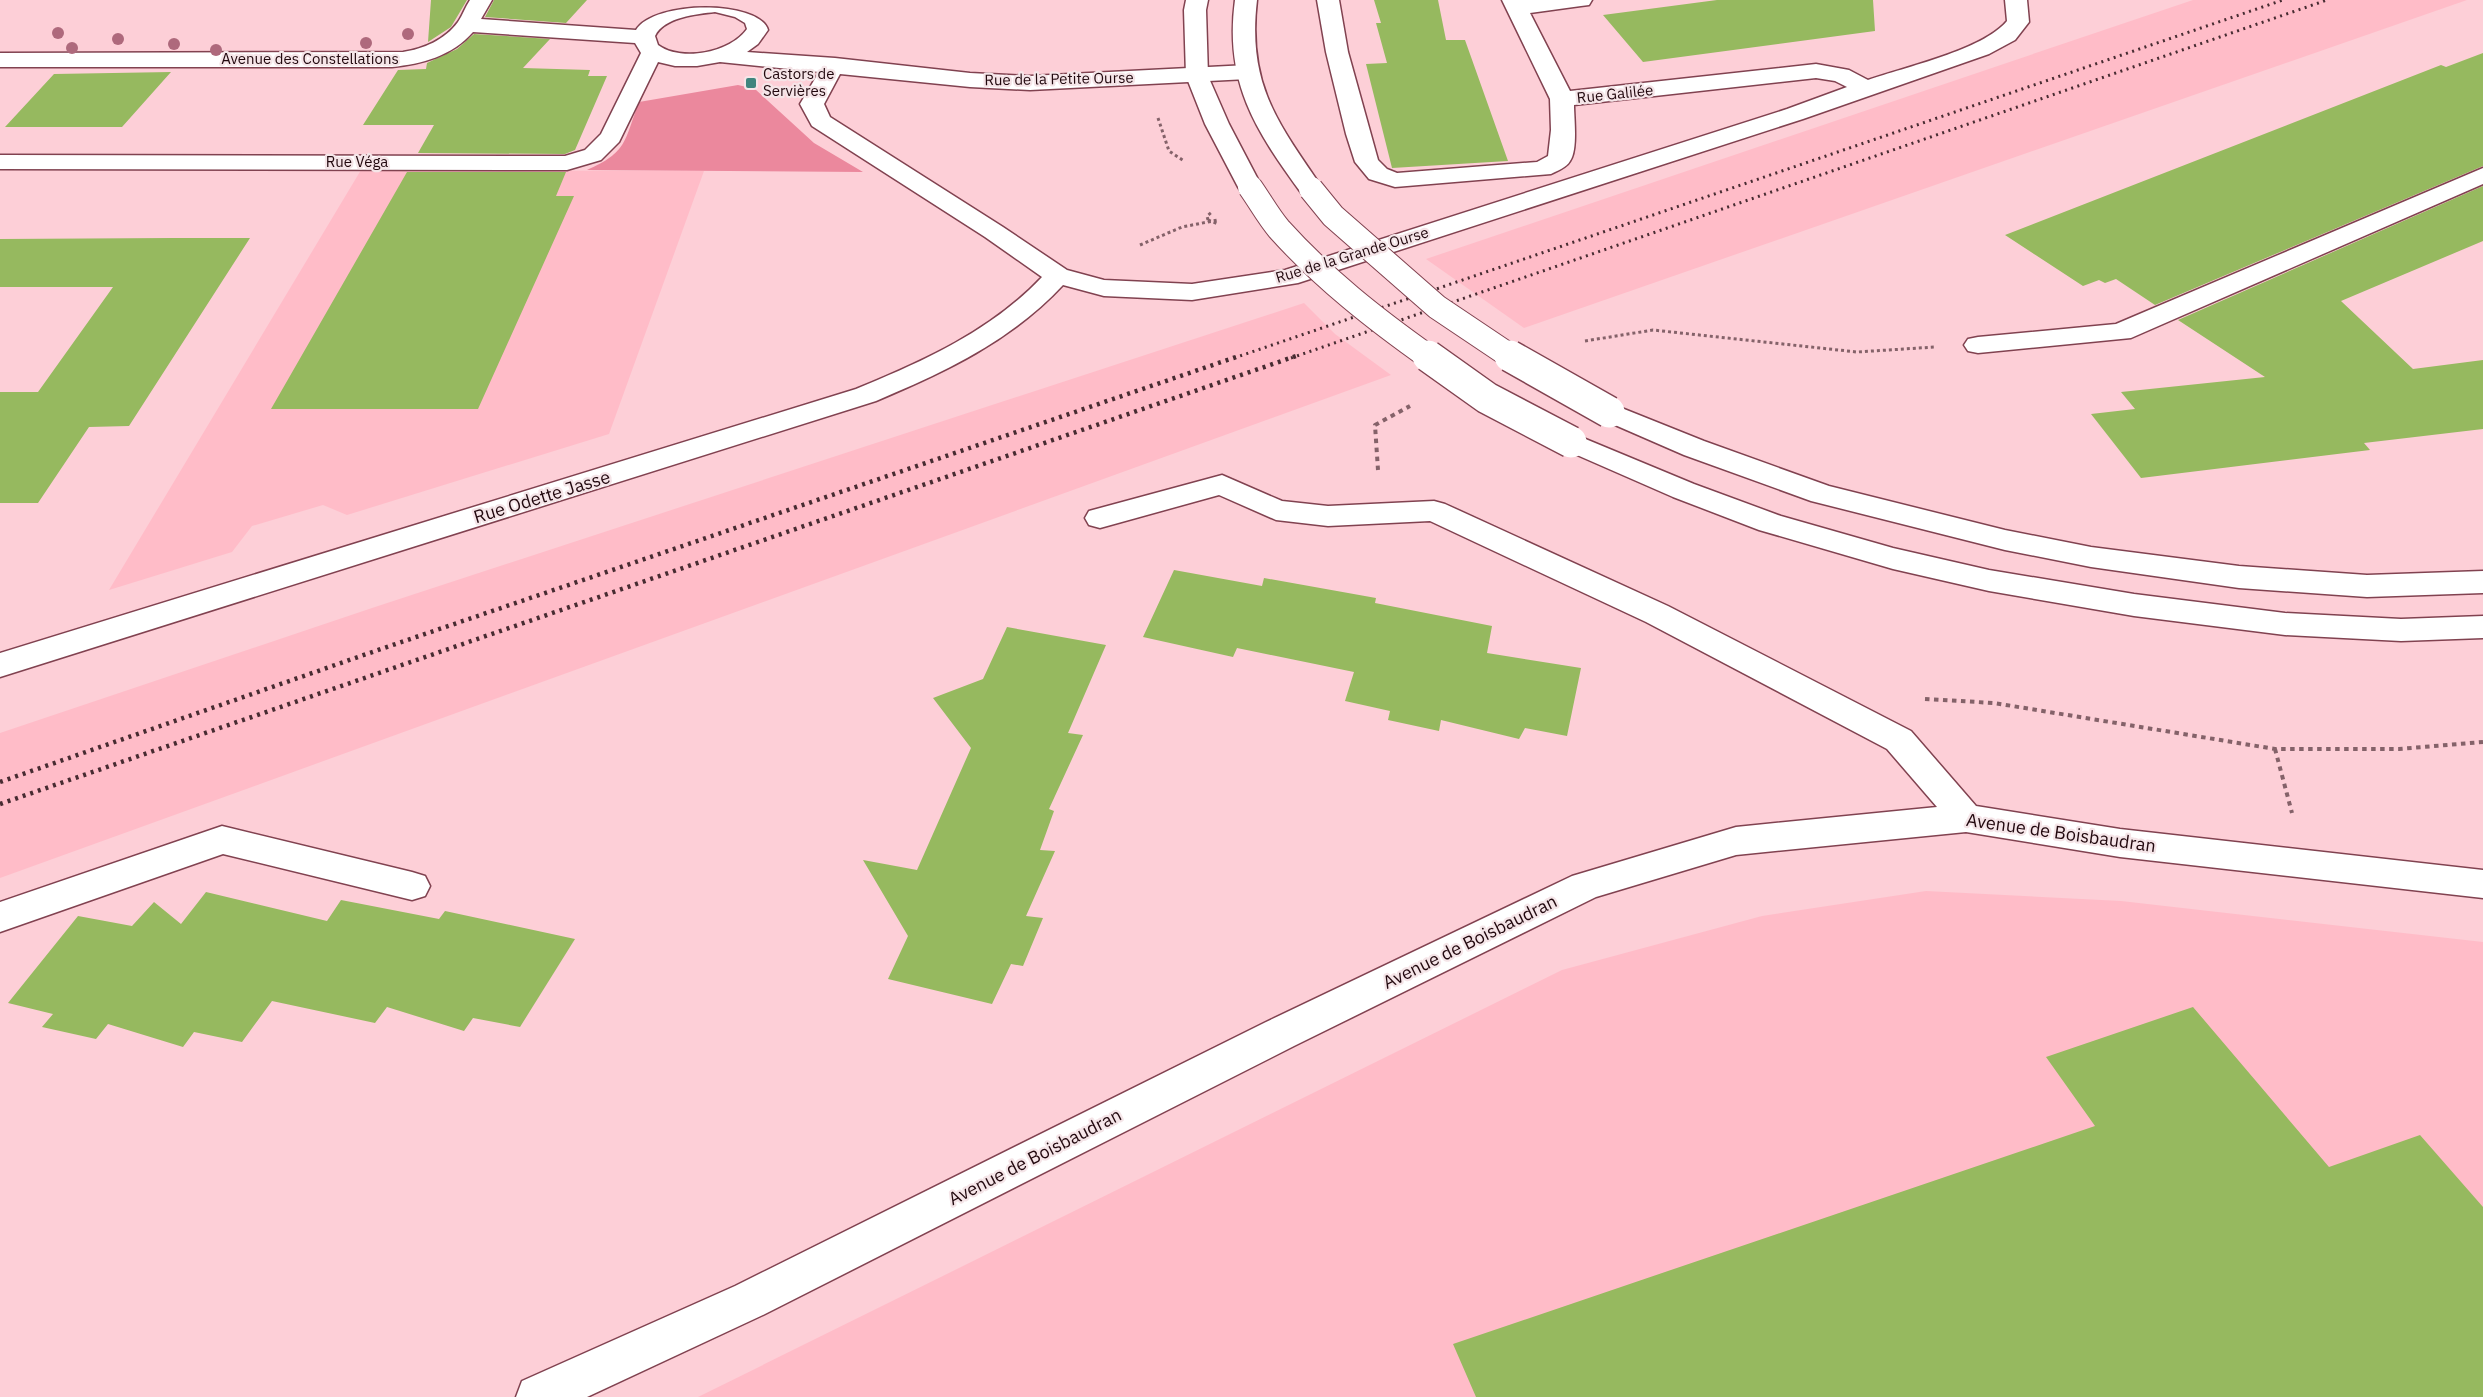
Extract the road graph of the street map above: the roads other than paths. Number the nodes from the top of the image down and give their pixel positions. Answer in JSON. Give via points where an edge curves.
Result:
{"nodes":[{"id":1,"x":481,"y":0,"type":"edge"},
{"id":2,"x":767,"y":0,"type":"edge"},
{"id":3,"x":1197,"y":0,"type":"edge"},
{"id":4,"x":1246,"y":0,"type":"edge"},
{"id":5,"x":1328,"y":0,"type":"edge"},
{"id":6,"x":1581,"y":0,"type":"edge"},
{"id":7,"x":2016,"y":0,"type":"edge"},
{"id":8,"x":1514,"y":4,"type":"edge"},
{"id":9,"x":674,"y":7,"type":"edge"},
{"id":10,"x":742,"y":11,"type":"junction"},
{"id":11,"x":467,"y":26,"type":"junction"},
{"id":12,"x":758,"y":27,"type":"junction"},
{"id":13,"x":648,"y":45,"type":"junction"},
{"id":14,"x":722,"y":56,"type":"junction"},
{"id":15,"x":0,"y":60,"type":"edge"},
{"id":16,"x":835,"y":65,"type":"junction"},
{"id":17,"x":1248,"y":72,"type":"junction"},
{"id":18,"x":1197,"y":75,"type":"junction"},
{"id":19,"x":1866,"y":88,"type":"junction"},
{"id":20,"x":1562,"y":99,"type":"junction"},
{"id":21,"x":0,"y":162,"type":"edge"},
{"id":22,"x":2483,"y":175,"type":"edge"},
{"id":23,"x":1058,"y":276,"type":"junction"},
{"id":24,"x":1978,"y":345,"type":"road end"},
{"id":25,"x":1100,"y":518,"type":"dead end"},
{"id":26,"x":2483,"y":582,"type":"edge"},
{"id":27,"x":2483,"y":627,"type":"edge"},
{"id":28,"x":0,"y":665,"type":"edge"},
{"id":29,"x":1966,"y":818,"type":"junction"},
{"id":30,"x":2483,"y":884,"type":"edge"},
{"id":31,"x":412,"y":886,"type":"dead end"},
{"id":32,"x":0,"y":917,"type":"edge"},
{"id":33,"x":538,"y":1397,"type":"edge"}],
"edges":[{"from":1,"to":11,"type":"street"},
{"from":2,"to":10,"type":"street"},
{"from":3,"to":18,"type":"street"},
{"from":4,"to":17,"type":"street","via":[[1243,48]]},
{"from":5,"to":20,"type":"street","name":"Rue Galilée","via":[[1358,134],[1367,162],[1378,174],[1395,180],[1542,169],[1560,159]]},
{"from":6,"to":8,"type":"street"},
{"from":7,"to":19,"type":"street","via":[[2018,22],[2007,35],[1981,49]]},
{"from":8,"to":20,"type":"street"},
{"from":9,"to":10,"type":"street","via":[[716,6]]},
{"from":9,"to":13,"type":"street","via":[[648,29]]},
{"from":10,"to":12,"type":"street","name":"Rue de la Petite Ourse"},
{"from":11,"to":13,"type":"street"},
{"from":11,"to":15,"type":"street","name":"Avenue des Constellations","via":[[443,47],[418,58],[392,60]]},
{"from":12,"to":14,"type":"street","via":[[748,44]]},
{"from":12,"to":16,"type":"street","name":"Rue de la Petite Ourse","via":[[789,51]]},
{"from":13,"to":14,"type":"street","via":[[665,57],[682,60]]},
{"from":13,"to":21,"type":"street","name":"Rue Véga","via":[[610,137],[593,155],[567,163]]},
{"from":14,"to":16,"type":"street","name":"Rue de la Petite Ourse"},
{"from":16,"to":18,"type":"street","name":"Rue de la Petite Ourse","via":[[1030,83]]},
{"from":16,"to":23,"type":"street","name":"Rue de la Grande Ourse","via":[[813,104],[820,121]]},
{"from":17,"to":18,"type":"street","name":"Rue de la Petite Ourse"},
{"from":17,"to":26,"type":"street","bridge":true,"via":[[1254,94],[1279,142],[1311,189],[1333,216],[1437,307],[1495,348],[1609,412],[1694,448],[1821,494],[2005,540],[2091,556],[2240,577],[2367,586]]},
{"from":18,"to":27,"type":"street","bridge":true,"via":[[1216,124],[1250,187],[1278,227],[1327,278],[1375,319],[1487,398],[1571,442],[1662,482],[1798,532],[1914,564],[2109,603],[2247,620],[2390,631]]},
{"from":19,"to":20,"type":"street","name":"Rue Galilée","via":[[1841,75],[1816,71]]},
{"from":19,"to":23,"type":"street","name":"Rue de la Grande Ourse","via":[[1289,277],[1192,292],[1104,288]]},
{"from":22,"to":24,"type":"street","via":[[2121,332]]},
{"from":23,"to":28,"type":"street","name":"Rue Odette Jasse","via":[[1025,309],[935,366],[866,395]]},
{"from":25,"to":29,"type":"street","via":[[1222,485],[1276,510],[1328,516],[1434,512],[1678,625],[1899,740]]},
{"from":29,"to":30,"type":"street","name":"Avenue de Boisbaudran","via":[[2120,843]]},
{"from":29,"to":33,"type":"street","name":"Avenue de Boisbaudran","via":[[1736,841],[1585,886],[750,1300]]},
{"from":31,"to":32,"type":"street","via":[[222,840]]}]}
